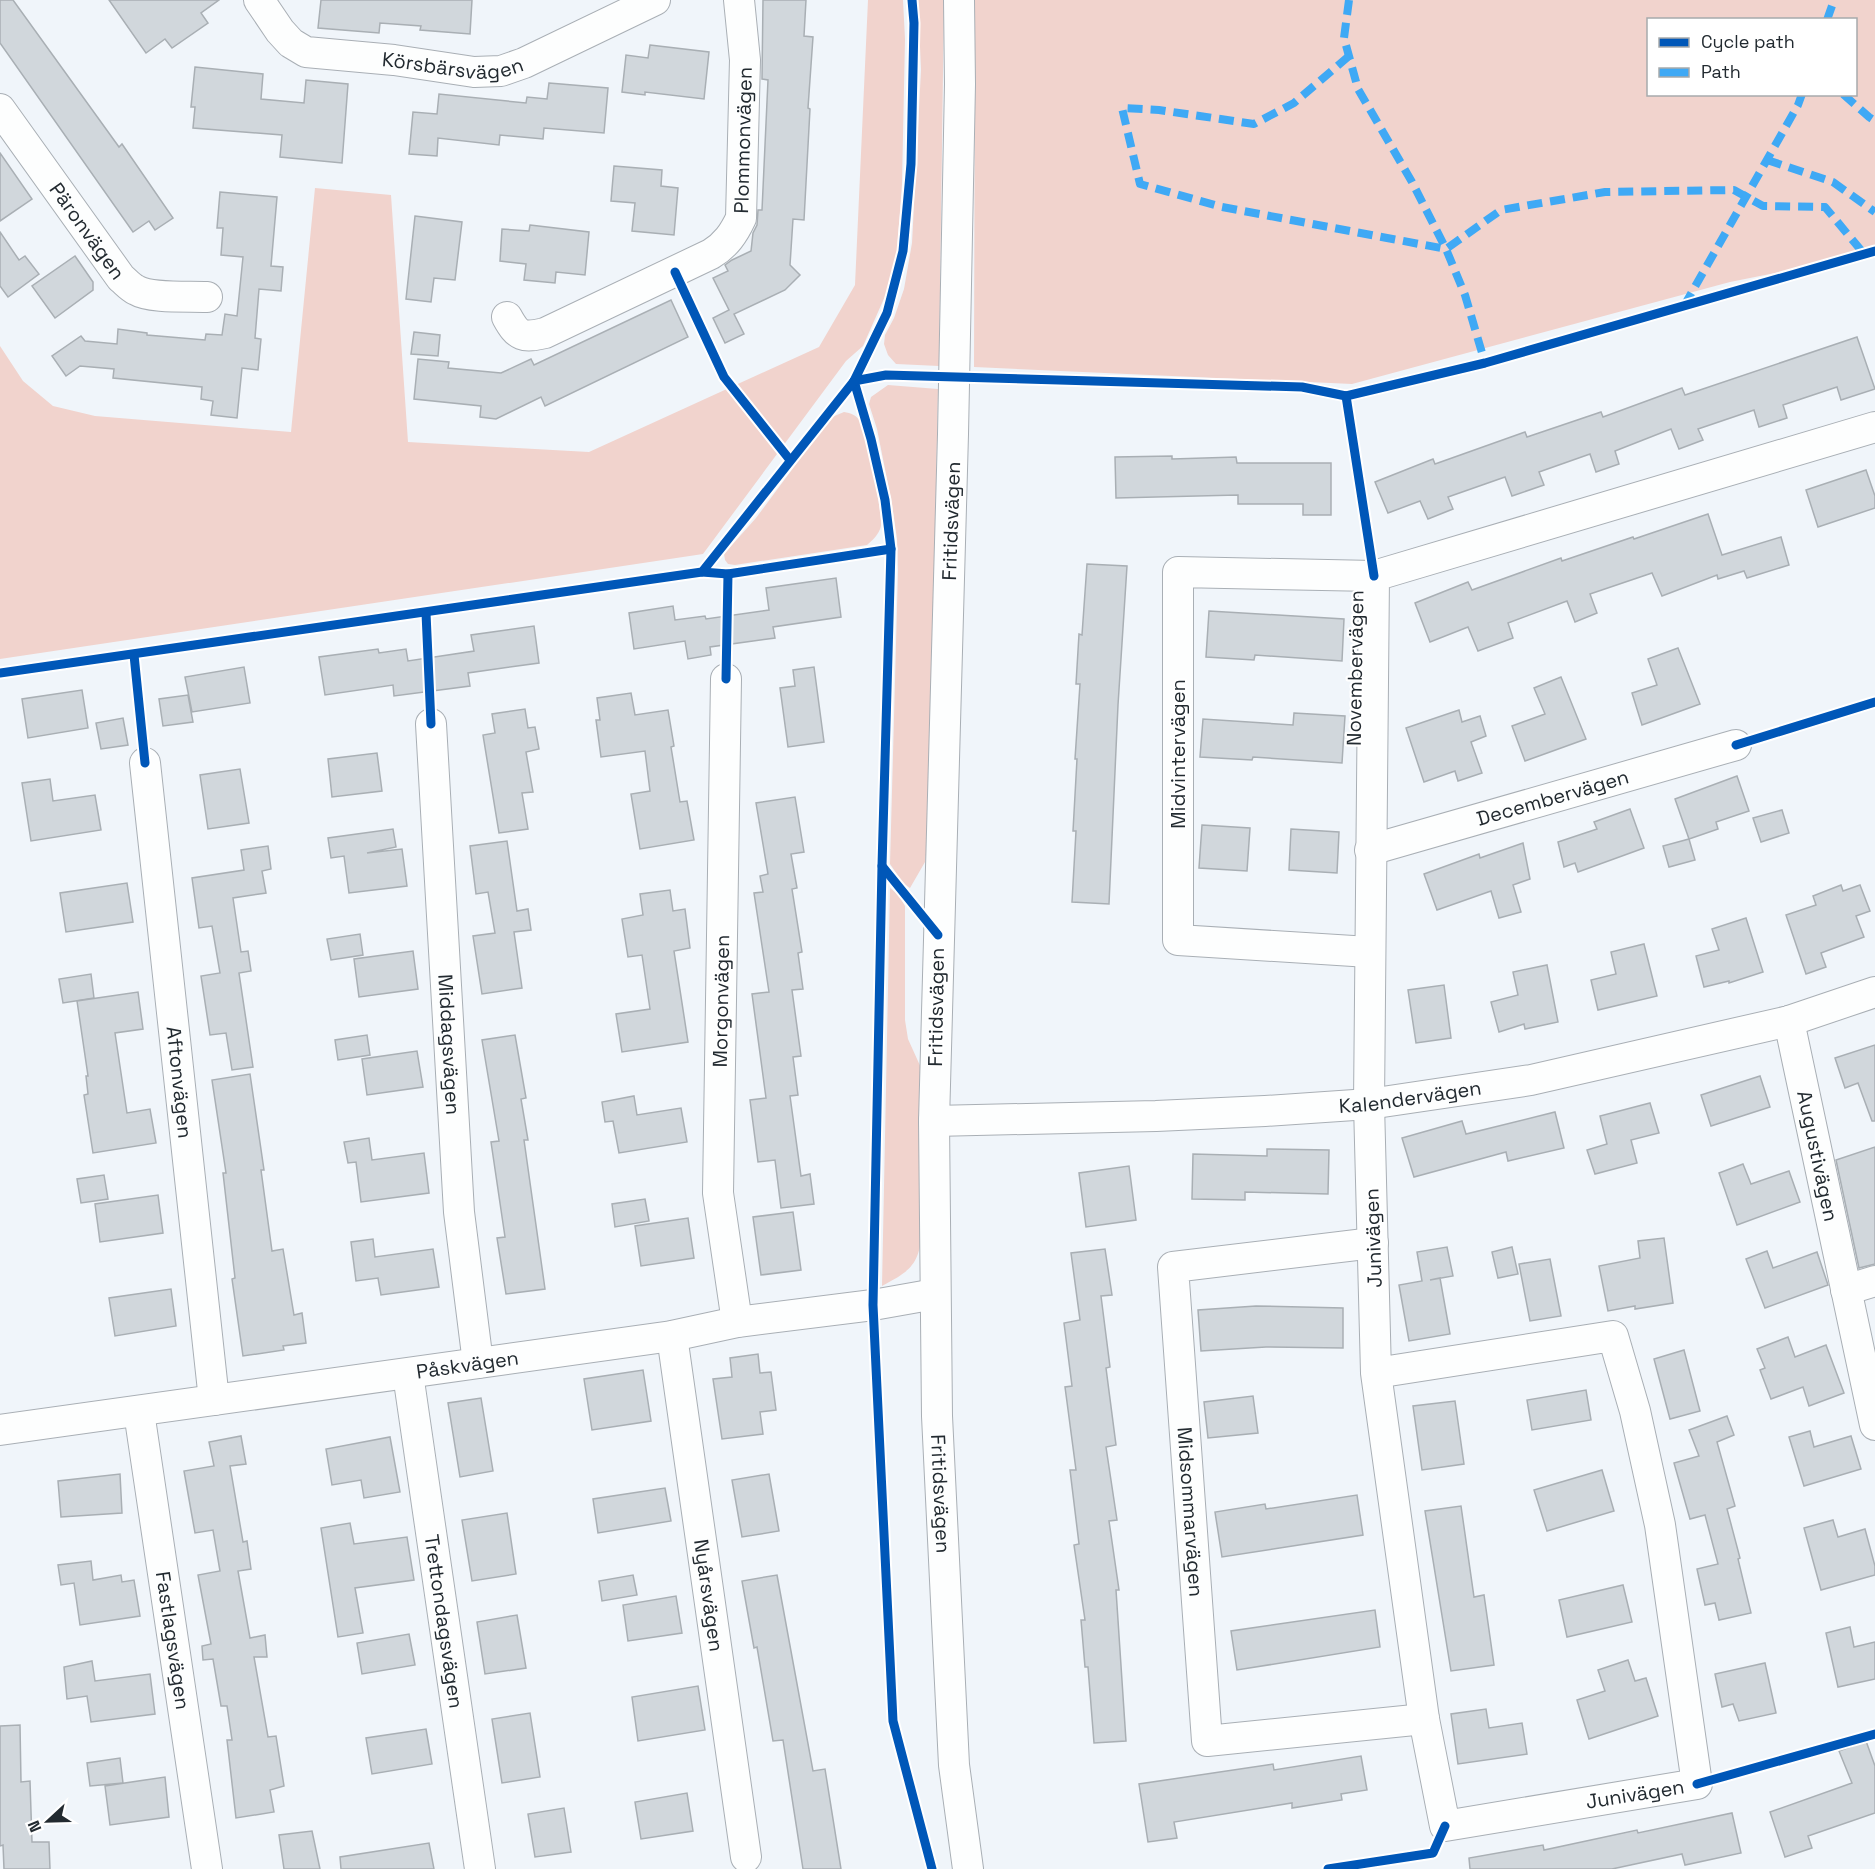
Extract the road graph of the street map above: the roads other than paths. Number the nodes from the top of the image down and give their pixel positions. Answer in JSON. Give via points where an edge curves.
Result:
{"nodes":[{"id":1,"x":259,"y":0,"type":"edge"},
{"id":2,"x":656,"y":0,"type":"edge"},
{"id":3,"x":739,"y":0,"type":"edge"},
{"id":4,"x":959,"y":0,"type":"edge"},
{"id":5,"x":0,"y":109,"type":"edge"},
{"id":6,"x":207,"y":297,"type":"dead end"},
{"id":7,"x":507,"y":317,"type":"dead end"},
{"id":8,"x":1875,"y":427,"type":"edge"},
{"id":9,"x":1374,"y":576,"type":"junction"},
{"id":10,"x":726,"y":679,"type":"dead end"},
{"id":11,"x":431,"y":724,"type":"dead end"},
{"id":12,"x":1736,"y":745,"type":"dead end"},
{"id":13,"x":145,"y":763,"type":"dead end"},
{"id":14,"x":1370,"y":850,"type":"junction"},
{"id":15,"x":1369,"y":952,"type":"junction"},
{"id":16,"x":1875,"y":992,"type":"edge"},
{"id":17,"x":1789,"y":1021,"type":"junction"},
{"id":18,"x":1369,"y":1104,"type":"junction"},
{"id":19,"x":934,"y":1121,"type":"junction"},
{"id":20,"x":1373,"y":1243,"type":"junction"},
{"id":21,"x":1875,"y":1281,"type":"edge"},
{"id":22,"x":1846,"y":1290,"type":"junction"},
{"id":23,"x":935,"y":1294,"type":"junction"},
{"id":24,"x":737,"y":1322,"type":"junction"},
{"id":25,"x":672,"y":1336,"type":"junction"},
{"id":26,"x":478,"y":1363,"type":"junction"},
{"id":27,"x":1376,"y":1373,"type":"junction"},
{"id":28,"x":408,"y":1374,"type":"junction"},
{"id":29,"x":214,"y":1400,"type":"junction"},
{"id":30,"x":140,"y":1412,"type":"junction"},
{"id":31,"x":1875,"y":1425,"type":"edge"},
{"id":32,"x":0,"y":1430,"type":"edge"},
{"id":33,"x":1424,"y":1719,"type":"junction"},
{"id":34,"x":746,"y":1857,"type":"dead end"},
{"id":35,"x":207,"y":1869,"type":"edge"},
{"id":36,"x":480,"y":1869,"type":"edge"},
{"id":37,"x":968,"y":1869,"type":"edge"}],
"edges":[{"from":1,"to":2,"type":"street","name":"Körsbärsvägen","via":[[280,31],[306,52],[474,72],[501,71],[524,63]]},
{"from":3,"to":7,"type":"street","name":"Plommonvägen","via":[[745,72],[741,218],[734,233],[711,254],[545,333],[522,336]]},
{"from":4,"to":19,"type":"street","name":"Fritidsvägen","via":[[953,434]]},
{"from":5,"to":6,"type":"street","name":"Päronvägen","via":[[121,278],[136,291],[150,295]]},
{"from":8,"to":9,"type":"street","name":"Novembervägen"},
{"from":9,"to":14,"type":"street","name":"Novembervägen"},
{"from":9,"to":15,"type":"street","name":"Midvintervägen","via":[[1178,572],[1178,940]]},
{"from":10,"to":24,"type":"street","name":"Morgonvägen","via":[[718,1193]]},
{"from":11,"to":26,"type":"street","name":"Middagsvägen","via":[[459,1212]]},
{"from":12,"to":14,"type":"street","name":"Decembervägen"},
{"from":13,"to":29,"type":"street","name":"Aftonvägen"},
{"from":14,"to":15,"type":"street","name":"Novembervägen"},
{"from":15,"to":18,"type":"street","name":"Novembervägen"},
{"from":16,"to":17,"type":"street","name":"Kalendervägen"},
{"from":17,"to":18,"type":"street","name":"Kalendervägen","via":[[1531,1080]]},
{"from":17,"to":22,"type":"street","name":"Augustivägen"},
{"from":18,"to":19,"type":"street","name":"Kalendervägen"},
{"from":18,"to":20,"type":"street","name":"Junivägen"},
{"from":19,"to":23,"type":"street","name":"Fritidsvägen"},
{"from":20,"to":27,"type":"street","name":"Junivägen"},
{"from":20,"to":33,"type":"street","name":"Midsommarvägen","via":[[1173,1267],[1207,1741]]},
{"from":21,"to":22,"type":"street"},
{"from":22,"to":31,"type":"street","name":"Augustivägen"},
{"from":23,"to":24,"type":"street","name":"Påskvägen"},
{"from":23,"to":37,"type":"street","name":"Fritidsvägen","via":[[954,1765]]},
{"from":24,"to":25,"type":"street","name":"Påskvägen"},
{"from":25,"to":26,"type":"street","name":"Påskvägen"},
{"from":25,"to":34,"type":"street","name":"Nyårsvägen"},
{"from":26,"to":28,"type":"street","name":"Påskvägen"},
{"from":27,"to":33,"type":"street","name":"Junivägen"},
{"from":27,"to":33,"type":"street","name":"Junivägen","via":[[1613,1336],[1635,1411],[1660,1525],[1697,1784],[1445,1826]]},
{"from":28,"to":29,"type":"street","name":"Påskvägen"},
{"from":28,"to":36,"type":"street","name":"Trettondagsvägen"},
{"from":29,"to":30,"type":"street","name":"Påskvägen"},
{"from":30,"to":32,"type":"street","name":"Påskvägen"},
{"from":30,"to":35,"type":"street","name":"Fastlagsvägen"}]}
